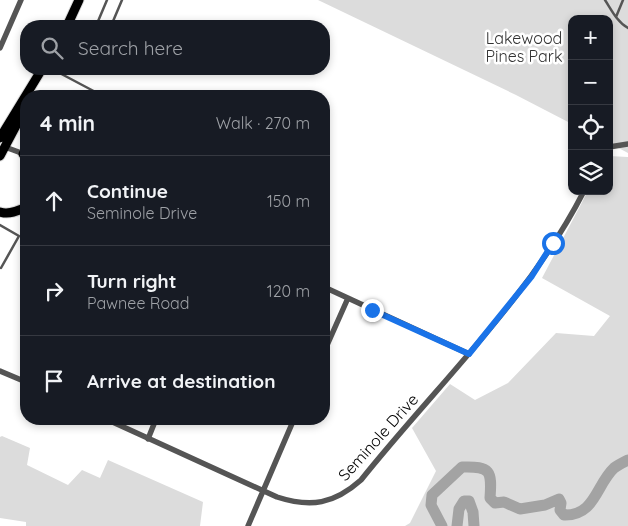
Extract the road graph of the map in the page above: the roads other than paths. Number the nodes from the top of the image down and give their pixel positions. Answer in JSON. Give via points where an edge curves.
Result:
{"nodes":[{"id":1,"x":21,"y":0,"type":"edge"},
{"id":2,"x":79,"y":0,"type":"edge"},
{"id":3,"x":107,"y":0,"type":"edge"},
{"id":4,"x":122,"y":0,"type":"edge"},
{"id":5,"x":604,"y":0,"type":"edge"},
{"id":6,"x":622,"y":0,"type":"edge"},
{"id":7,"x":616,"y":17,"type":"junction"},
{"id":8,"x":70,"y":20,"type":"edge"},
{"id":9,"x":99,"y":20,"type":"edge"},
{"id":10,"x":114,"y":20,"type":"edge"},
{"id":11,"x":628,"y":28,"type":"edge"},
{"id":12,"x":0,"y":48,"type":"edge"},
{"id":13,"x":39,"y":75,"type":"edge"},
{"id":14,"x":43,"y":75,"type":"edge"},
{"id":15,"x":62,"y":75,"type":"edge"},
{"id":16,"x":33,"y":90,"type":"edge"},
{"id":17,"x":35,"y":90,"type":"edge"},
{"id":18,"x":94,"y":90,"type":"edge"},
{"id":19,"x":20,"y":113,"type":"edge"},
{"id":20,"x":20,"y":115,"type":"edge"},
{"id":21,"x":20,"y":118,"type":"edge"},
{"id":22,"x":0,"y":127,"type":"edge"},
{"id":23,"x":0,"y":138,"type":"edge"},
{"id":24,"x":628,"y":144,"type":"edge"},
{"id":25,"x":613,"y":146,"type":"edge"},
{"id":26,"x":5,"y":147,"type":"junction"},
{"id":27,"x":20,"y":153,"type":"edge"},
{"id":28,"x":0,"y":156,"type":"edge"},
{"id":29,"x":582,"y":195,"type":"edge"},
{"id":30,"x":20,"y":209,"type":"edge"},
{"id":31,"x":0,"y":212,"type":"edge"},
{"id":32,"x":0,"y":225,"type":"edge"},
{"id":33,"x":2,"y":268,"type":"dead end"},
{"id":34,"x":330,"y":290,"type":"edge"},
{"id":35,"x":348,"y":298,"type":"junction"},
{"id":36,"x":330,"y":338,"type":"edge"},
{"id":37,"x":469,"y":354,"type":"junction"},
{"id":38,"x":0,"y":371,"type":"edge"},
{"id":39,"x":20,"y":379,"type":"edge"},
{"id":40,"x":119,"y":425,"type":"edge"},
{"id":41,"x":154,"y":425,"type":"edge"},
{"id":42,"x":291,"y":425,"type":"edge"},
{"id":43,"x":148,"y":439,"type":"junction"},
{"id":44,"x":262,"y":491,"type":"junction"},
{"id":45,"x":248,"y":526,"type":"edge"}],
"edges":[{"from":1,"to":12,"type":"street"},
{"from":2,"to":8,"type":"main road"},
{"from":3,"to":9,"type":"lane"},
{"from":4,"to":10,"type":"lane"},
{"from":5,"to":7,"type":"lane"},
{"from":6,"to":7,"type":"lane"},
{"from":7,"to":11,"type":"lane"},
{"from":13,"to":16,"type":"main road"},
{"from":14,"to":17,"type":"main road"},
{"from":15,"to":18,"type":"lane"},
{"from":19,"to":22,"type":"main road"},
{"from":20,"to":23,"type":"main road"},
{"from":21,"to":26,"type":"main road"},
{"from":24,"to":25,"type":"street"},
{"from":26,"to":27,"type":"street"},
{"from":26,"to":28,"type":"main road"},
{"from":29,"to":37,"type":"street","name":"Seminole Drive","via":[[532,276]]},
{"from":30,"to":31,"type":"main road"},
{"from":32,"to":33,"type":"lane","via":[[19,236]]},
{"from":34,"to":35,"type":"street"},
{"from":35,"to":36,"type":"street"},
{"from":35,"to":37,"type":"street"},
{"from":37,"to":44,"type":"street","name":"Seminole Drive","via":[[349,491],[324,502],[302,504]]},
{"from":38,"to":39,"type":"street"},
{"from":40,"to":43,"type":"street","name":"Seminole Drive"},
{"from":41,"to":43,"type":"street"},
{"from":42,"to":44,"type":"street"},
{"from":43,"to":44,"type":"street","name":"Seminole Drive"},
{"from":44,"to":45,"type":"street"}]}
